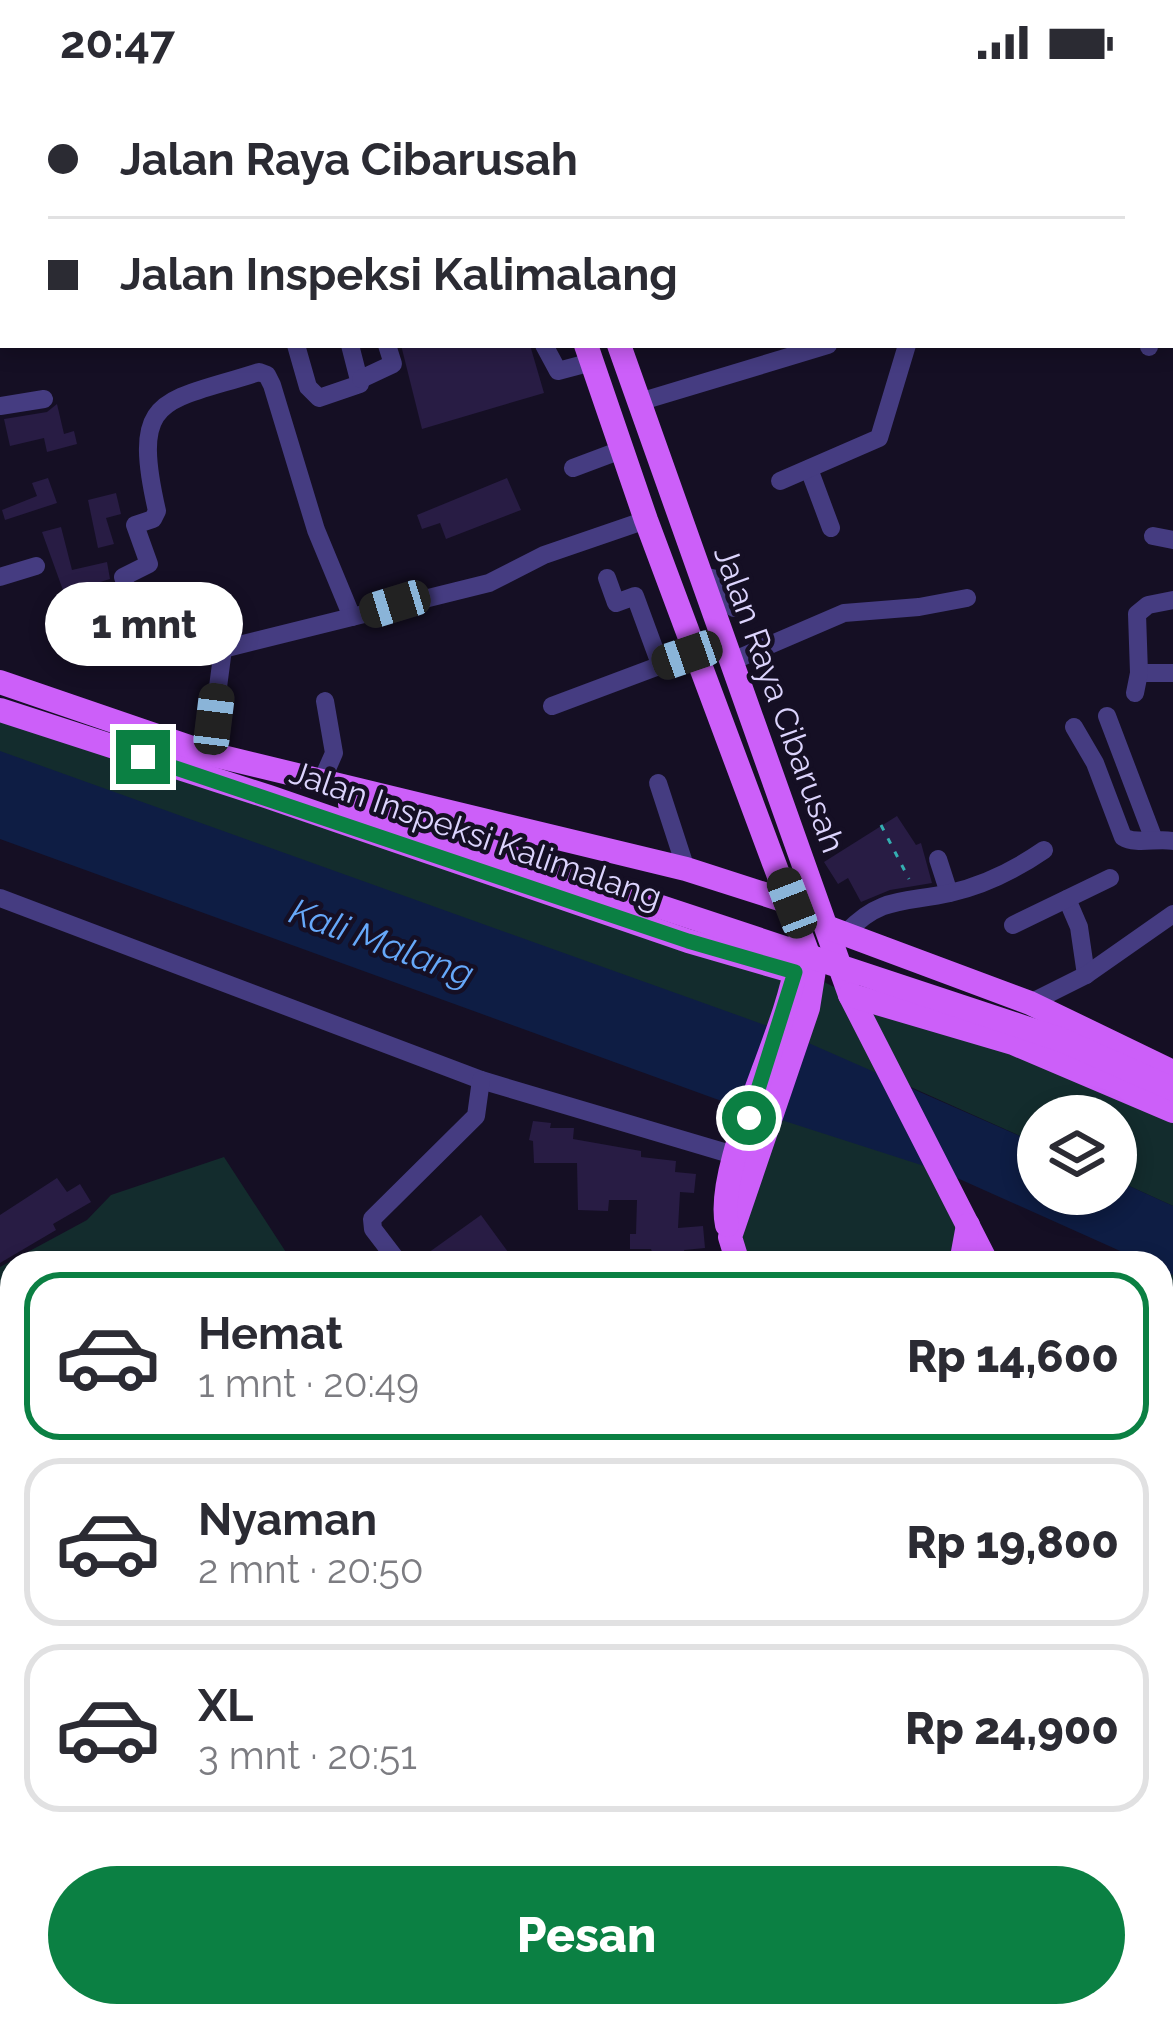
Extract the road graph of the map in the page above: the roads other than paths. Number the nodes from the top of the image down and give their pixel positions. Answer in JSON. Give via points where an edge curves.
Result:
{"nodes":[{"id":1,"x":297,"y":348,"type":"edge"},
{"id":2,"x":351,"y":348,"type":"edge"},
{"id":3,"x":388,"y":348,"type":"edge"},
{"id":4,"x":546,"y":348,"type":"edge"},
{"id":5,"x":620,"y":348,"type":"edge"},
{"id":6,"x":906,"y":348,"type":"edge"},
{"id":7,"x":790,"y":351,"type":"edge"},
{"id":8,"x":589,"y":354,"type":"edge"},
{"id":9,"x":361,"y":379,"type":"junction"},
{"id":10,"x":44,"y":399,"type":"dead end"},
{"id":11,"x":639,"y":401,"type":"junction"},
{"id":12,"x":0,"y":406,"type":"edge"},
{"id":13,"x":621,"y":450,"type":"junction"},
{"id":14,"x":573,"y":468,"type":"dead end"},
{"id":15,"x":809,"y":469,"type":"junction"},
{"id":16,"x":780,"y":481,"type":"dead end"},
{"id":17,"x":646,"y":520,"type":"junction"},
{"id":18,"x":831,"y":529,"type":"dead end"},
{"id":19,"x":36,"y":566,"type":"dead end"},
{"id":20,"x":699,"y":575,"type":"junction"},
{"id":21,"x":0,"y":577,"type":"edge"},
{"id":22,"x":607,"y":578,"type":"dead end"},
{"id":23,"x":670,"y":583,"type":"junction"},
{"id":24,"x":212,"y":596,"type":"dead end"},
{"id":25,"x":635,"y":596,"type":"junction"},
{"id":26,"x":967,"y":598,"type":"dead end"},
{"id":27,"x":1173,"y":600,"type":"edge"},
{"id":28,"x":734,"y":608,"type":"dead end"},
{"id":29,"x":352,"y":617,"type":"junction"},
{"id":30,"x":142,"y":635,"type":"dead end"},
{"id":31,"x":223,"y":649,"type":"junction"},
{"id":32,"x":696,"y":652,"type":"junction"},
{"id":33,"x":730,"y":662,"type":"junction"},
{"id":34,"x":660,"y":664,"type":"junction"},
{"id":35,"x":1173,"y":673,"type":"edge"},
{"id":36,"x":0,"y":682,"type":"edge"},
{"id":37,"x":325,"y":701,"type":"dead end"},
{"id":38,"x":552,"y":706,"type":"dead end"},
{"id":39,"x":0,"y":710,"type":"edge"},
{"id":40,"x":1107,"y":716,"type":"dead end"},
{"id":41,"x":1074,"y":727,"type":"dead end"},
{"id":42,"x":207,"y":765,"type":"junction"},
{"id":43,"x":287,"y":771,"type":"junction"},
{"id":44,"x":323,"y":778,"type":"junction"},
{"id":45,"x":658,"y":783,"type":"dead end"},
{"id":46,"x":269,"y":797,"type":"junction"},
{"id":47,"x":346,"y":802,"type":"junction"},
{"id":48,"x":1163,"y":839,"type":"edge"},
{"id":49,"x":1044,"y":850,"type":"dead end"},
{"id":50,"x":938,"y":859,"type":"dead end"},
{"id":51,"x":686,"y":869,"type":"junction"},
{"id":52,"x":1110,"y":878,"type":"dead end"},
{"id":53,"x":949,"y":893,"type":"junction"},
{"id":54,"x":0,"y":898,"type":"edge"},
{"id":55,"x":1067,"y":899,"type":"junction"},
{"id":56,"x":795,"y":912,"type":"junction"},
{"id":57,"x":1173,"y":914,"type":"edge"},
{"id":58,"x":1013,"y":925,"type":"dead end"},
{"id":59,"x":838,"y":930,"type":"junction"},
{"id":60,"x":795,"y":972,"type":"junction"},
{"id":61,"x":1086,"y":975,"type":"junction"},
{"id":62,"x":850,"y":995,"type":"junction"},
{"id":63,"x":1030,"y":1003,"type":"junction"},
{"id":64,"x":798,"y":1004,"type":"junction"},
{"id":65,"x":1013,"y":1043,"type":"junction"},
{"id":66,"x":1173,"y":1072,"type":"edge"},
{"id":67,"x":481,"y":1080,"type":"junction"},
{"id":68,"x":1173,"y":1089,"type":"edge"},
{"id":69,"x":1173,"y":1111,"type":"edge"},
{"id":70,"x":757,"y":1128,"type":"junction"},
{"id":71,"x":736,"y":1156,"type":"junction"},
{"id":72,"x":968,"y":1225,"type":"junction"},
{"id":73,"x":730,"y":1237,"type":"junction"},
{"id":74,"x":390,"y":1251,"type":"edge"},
{"id":75,"x":734,"y":1251,"type":"edge"},
{"id":76,"x":963,"y":1251,"type":"edge"},
{"id":77,"x":981,"y":1251,"type":"edge"}],
"edges":[{"from":1,"to":9,"type":"street","via":[[315,397]]},
{"from":2,"to":9,"type":"street"},
{"from":3,"to":9,"type":"street","via":[[392,364]]},
{"from":4,"to":8,"type":"street","via":[[558,371]]},
{"from":5,"to":11,"type":"main road","name":"Jalan Raya Cibarusah"},
{"from":6,"to":15,"type":"street","via":[[879,438]]},
{"from":7,"to":11,"type":"street"},
{"from":8,"to":13,"type":"main road","name":"Jalan Raya Cibarusah"},
{"from":10,"to":12,"type":"street"},
{"from":11,"to":20,"type":"main road","name":"Jalan Raya Cibarusah"},
{"from":13,"to":14,"type":"street"},
{"from":13,"to":17,"type":"main road","name":"Jalan Raya Cibarusah"},
{"from":15,"to":16,"type":"street"},
{"from":15,"to":18,"type":"street"},
{"from":17,"to":23,"type":"main road","name":"Jalan Raya Cibarusah"},
{"from":17,"to":29,"type":"street","via":[[544,555],[490,584]]},
{"from":19,"to":21,"type":"street"},
{"from":20,"to":28,"type":"street","via":[[721,580]]},
{"from":20,"to":33,"type":"main road","name":"Jalan Raya Cibarusah"},
{"from":22,"to":25,"type":"street","via":[[616,603]]},
{"from":23,"to":25,"type":"street"},
{"from":23,"to":32,"type":"main road","name":"Jalan Raya Cibarusah"},
{"from":24,"to":31,"type":"street"},
{"from":25,"to":34,"type":"street"},
{"from":26,"to":33,"type":"street","via":[[844,613]]},
{"from":27,"to":35,"type":"street","via":[[1137,614],[1137,683]]},
{"from":29,"to":30,"type":"street","via":[[272,385],[259,372],[168,401],[153,416],[157,515],[135,525],[149,565],[123,577]]},
{"from":29,"to":31,"type":"street"},
{"from":31,"to":42,"type":"street"},
{"from":32,"to":34,"type":"street"},
{"from":32,"to":56,"type":"main road","name":"Jalan Raya Cibarusah"},
{"from":33,"to":59,"type":"main road","name":"Jalan Raya Cibarusah"},
{"from":34,"to":38,"type":"street"},
{"from":36,"to":42,"type":"main road","name":"Jalan Inspeksi Kalimalang"},
{"from":37,"to":44,"type":"street","via":[[334,753]]},
{"from":39,"to":42,"type":"main road","name":"Jalan Inspeksi Kalimalang"},
{"from":40,"to":48,"type":"street"},
{"from":41,"to":48,"type":"street","via":[[1123,837]]},
{"from":42,"to":43,"type":"main road","name":"Jalan Inspeksi Kalimalang"},
{"from":42,"to":46,"type":"main road","name":"Jalan Inspeksi Kalimalang"},
{"from":43,"to":44,"type":"main road","name":"Jalan Inspeksi Kalimalang"},
{"from":43,"to":47,"type":"main road"},
{"from":44,"to":51,"type":"main road","name":"Jalan Inspeksi Kalimalang"},
{"from":45,"to":51,"type":"street"},
{"from":46,"to":47,"type":"main road"},
{"from":46,"to":60,"type":"main road","name":"Jalan Inspeksi Kalimalang"},
{"from":47,"to":68,"type":"main road","bridge":true,"via":[[1042,1034]]},
{"from":49,"to":53,"type":"street"},
{"from":50,"to":53,"type":"street"},
{"from":51,"to":56,"type":"main road","name":"Jalan Inspeksi Kalimalang"},
{"from":52,"to":55,"type":"street"},
{"from":53,"to":59,"type":"street","via":[[876,907]]},
{"from":54,"to":67,"type":"street"},
{"from":55,"to":58,"type":"street"},
{"from":55,"to":61,"type":"street"},
{"from":56,"to":60,"type":"main road","name":"Jalan Raya Cibarusah"},
{"from":56,"to":64,"type":"main road","name":"Jalan Raya Cibarusah","via":[[814,970]]},
{"from":57,"to":61,"type":"street"},
{"from":59,"to":62,"type":"main road","name":"Jalan Raya Cibarusah"},
{"from":59,"to":63,"type":"main road"},
{"from":60,"to":64,"type":"main road","name":"Jalan Raya Cibarusah"},
{"from":61,"to":63,"type":"street"},
{"from":62,"to":65,"type":"main road"},
{"from":62,"to":72,"type":"main road","name":"Jalan Raya Cibarusah"},
{"from":63,"to":65,"type":"main road"},
{"from":63,"to":66,"type":"main road"},
{"from":64,"to":70,"type":"main road","name":"Jalan Raya Cibarusah"},
{"from":65,"to":69,"type":"main road"},
{"from":67,"to":71,"type":"street"},
{"from":67,"to":74,"type":"street","via":[[476,1116],[372,1219]]},
{"from":70,"to":71,"type":"main road","name":"Jalan Raya Cibarusah"},
{"from":70,"to":73,"type":"main road","name":"Jalan Raya Cibarusah"},
{"from":71,"to":73,"type":"main road","name":"Jalan Raya Cibarusah","via":[[724,1201]]},
{"from":72,"to":76,"type":"main road"},
{"from":72,"to":77,"type":"main road","name":"Jalan Raya Cibarusah"},
{"from":73,"to":75,"type":"main road","name":"Jalan Raya Cibarusah"}]}
